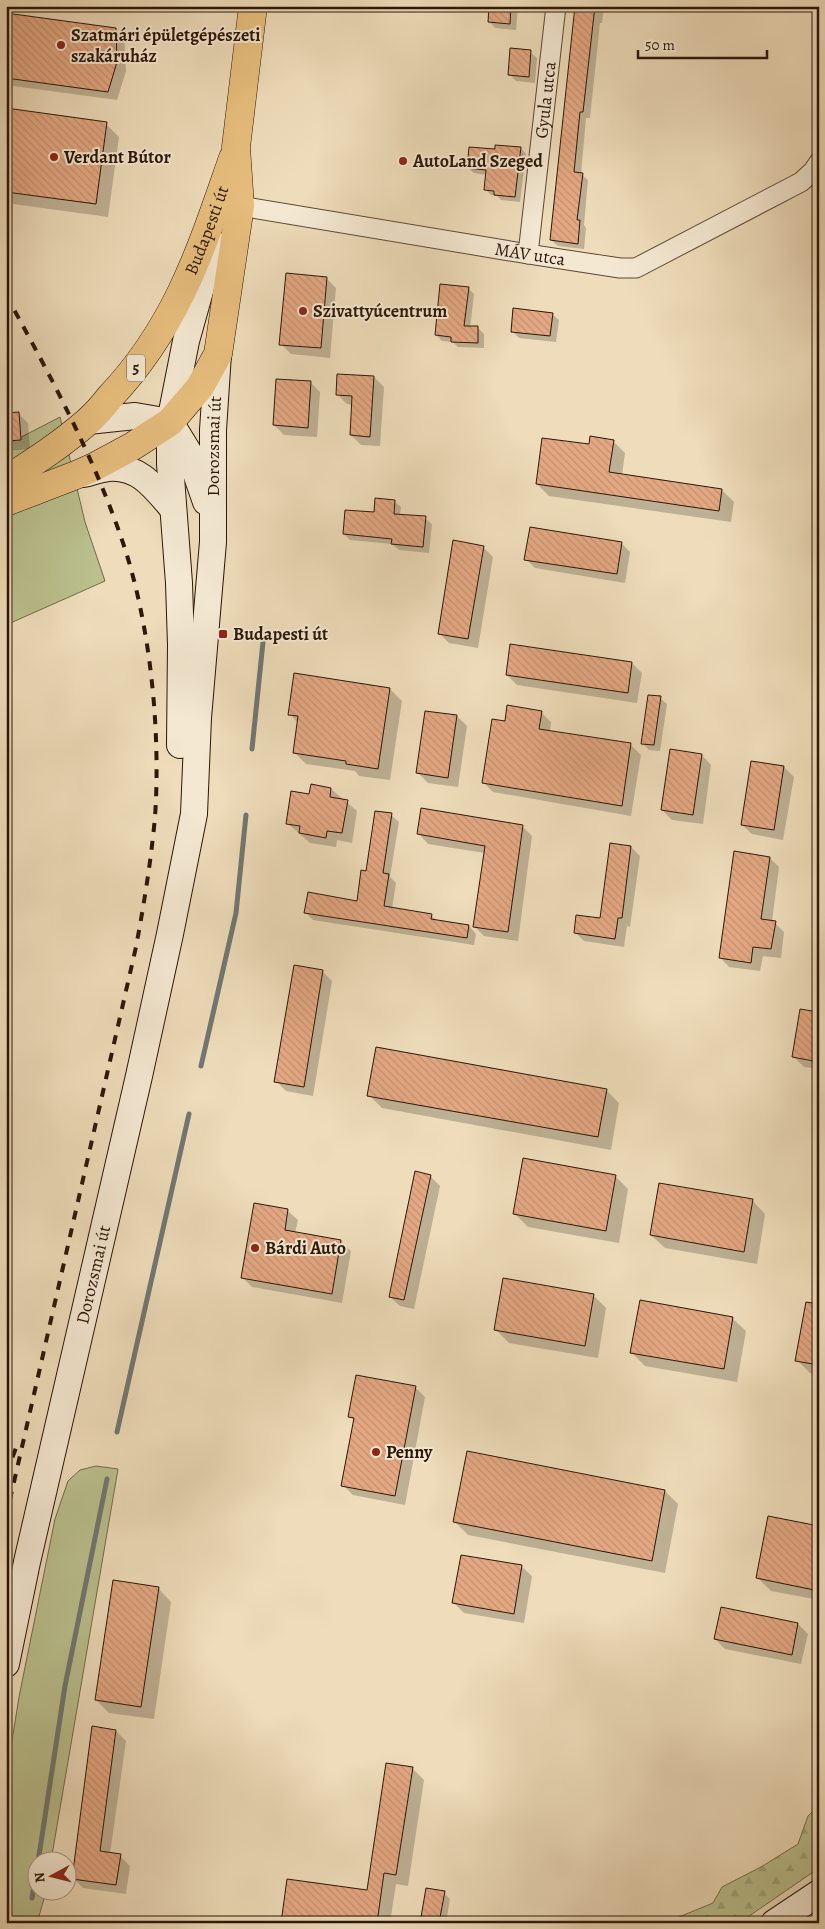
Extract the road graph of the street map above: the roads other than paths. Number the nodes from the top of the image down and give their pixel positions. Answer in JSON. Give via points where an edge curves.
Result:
{"nodes":[{"id":1,"x":253,"y":6,"type":"edge"},
{"id":2,"x":556,"y":6,"type":"edge"},
{"id":3,"x":236,"y":147,"type":"junction"},
{"id":4,"x":819,"y":162,"type":"edge"},
{"id":5,"x":240,"y":206,"type":"junction"},
{"id":6,"x":214,"y":214,"type":"junction"},
{"id":7,"x":528,"y":254,"type":"junction"},
{"id":8,"x":218,"y":354,"type":"junction"},
{"id":9,"x":88,"y":421,"type":"junction"},
{"id":10,"x":170,"y":422,"type":"junction"},
{"id":11,"x":76,"y":475,"type":"junction"},
{"id":12,"x":6,"y":480,"type":"edge"},
{"id":13,"x":6,"y":502,"type":"edge"},
{"id":14,"x":173,"y":509,"type":"junction"},
{"id":15,"x":213,"y":519,"type":"junction"},
{"id":16,"x":180,"y":887,"type":"junction"},
{"id":17,"x":6,"y":1664,"type":"edge"},
{"id":18,"x":819,"y":1893,"type":"edge"},
{"id":19,"x":774,"y":1923,"type":"edge"}],
"edges":[{"from":1,"to":3,"type":"main road","name":"Dorozsmai út","number":"5"},
{"from":2,"to":7,"type":"street","name":"Gyula utca"},
{"from":3,"to":5,"type":"main road","name":"Dorozsmai út","number":"5"},
{"from":3,"to":6,"type":"main road","name":"Budapesti út","number":"5"},
{"from":4,"to":7,"type":"street","name":"MÁV utca","via":[[801,182],[636,268]]},
{"from":5,"to":7,"type":"street","name":"MÁV utca"},
{"from":5,"to":8,"type":"main road","name":"Dorozsmai út","number":"5"},
{"from":6,"to":9,"type":"main road","name":"Budapesti út","number":"5","via":[[188,282],[166,324],[141,363]]},
{"from":6,"to":10,"type":"main road","name":"Dorozsmai út","via":[[203,280],[186,341]]},
{"from":8,"to":10,"type":"main road","number":"5","via":[[200,387]]},
{"from":8,"to":15,"type":"main road","name":"Dorozsmai út","via":[[213,430]]},
{"from":9,"to":10,"type":"main road","via":[[135,416]]},
{"from":9,"to":12,"type":"main road","name":"Budapesti út","number":"5"},
{"from":10,"to":11,"type":"main road","number":"5","via":[[133,446]]},
{"from":10,"to":14,"type":"main road","name":"Dorozsmai út"},
{"from":10,"to":15,"type":"main road","via":[[189,453]]},
{"from":11,"to":13,"type":"main road","number":"5"},
{"from":11,"to":14,"type":"main road","via":[[108,468],[131,470],[146,478]]},
{"from":14,"to":16,"type":"main road","name":"Dorozsmai út","via":[[181,645]]},
{"from":15,"to":16,"type":"main road","name":"Dorozsmai út","via":[[194,814]]},
{"from":16,"to":17,"type":"main road","name":"Dorozsmai út"},
{"from":18,"to":19,"type":"main road"}]}
